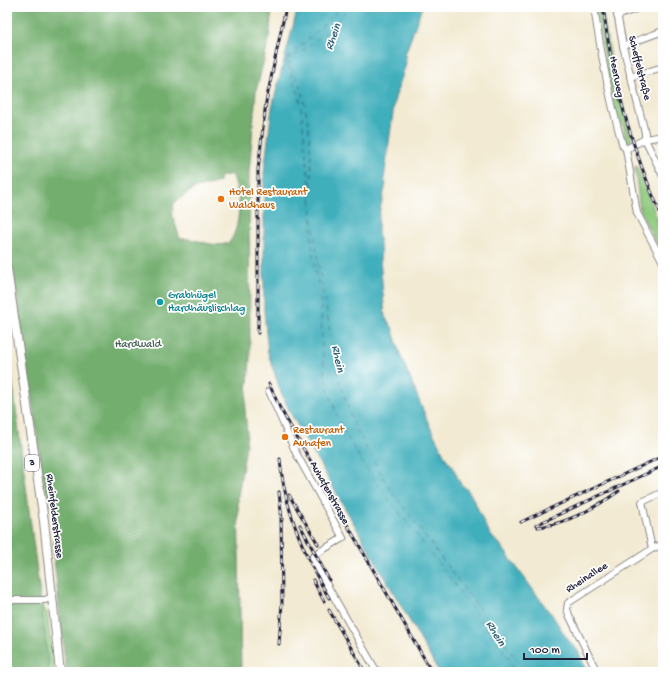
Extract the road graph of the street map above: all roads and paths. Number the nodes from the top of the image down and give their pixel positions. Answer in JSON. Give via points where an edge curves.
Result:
{"nodes":[{"id":1,"x":594,"y":7,"type":"edge"},
{"id":2,"x":616,"y":7,"type":"edge"},
{"id":3,"x":641,"y":7,"type":"edge"},
{"id":4,"x":617,"y":16,"type":"junction"},
{"id":5,"x":663,"y":31,"type":"edge"},
{"id":6,"x":623,"y":46,"type":"junction"},
{"id":7,"x":663,"y":67,"type":"edge"},
{"id":8,"x":630,"y":77,"type":"junction"},
{"id":9,"x":663,"y":136,"type":"edge"},
{"id":10,"x":645,"y":139,"type":"junction"},
{"id":11,"x":627,"y":148,"type":"junction"},
{"id":12,"x":663,"y":176,"type":"edge"},
{"id":13,"x":663,"y":262,"type":"edge"},
{"id":14,"x":7,"y":269,"type":"edge"},
{"id":15,"x":7,"y":293,"type":"edge"},
{"id":16,"x":269,"y":391,"type":"dead end"},
{"id":17,"x":663,"y":492,"type":"edge"},
{"id":18,"x":663,"y":544,"type":"edge"},
{"id":19,"x":652,"y":549,"type":"junction"},
{"id":20,"x":50,"y":598,"type":"junction"},
{"id":21,"x":7,"y":600,"type":"edge"},
{"id":22,"x":56,"y":672,"type":"edge"},
{"id":23,"x":60,"y":672,"type":"edge"},
{"id":24,"x":377,"y":672,"type":"edge"},
{"id":25,"x":597,"y":672,"type":"edge"}],
"edges":[{"from":1,"to":11,"type":"street","name":"Heerweg","via":[[605,77],[623,146]]},
{"from":2,"to":4,"type":"street","name":"Scheffelstraße"},
{"from":3,"to":4,"type":"street"},
{"from":4,"to":6,"type":"street","name":"Scheffelstraße"},
{"from":5,"to":6,"type":"street"},
{"from":6,"to":8,"type":"street","name":"Scheffelstraße"},
{"from":7,"to":8,"type":"street"},
{"from":8,"to":10,"type":"street","name":"Scheffelstraße"},
{"from":9,"to":10,"type":"street"},
{"from":10,"to":11,"type":"street"},
{"from":10,"to":12,"type":"street","name":"Scheffelstraße"},
{"from":11,"to":13,"type":"street","name":"Heerweg","via":[[637,213]]},
{"from":14,"to":20,"type":"main road","name":"Rheinfelderstrasse","number":"3","via":[[41,503]]},
{"from":15,"to":20,"type":"main road","name":"Rheinfelderstrasse","number":"3"},
{"from":16,"to":24,"type":"street","name":"Auhafenstrasse","via":[[296,452],[343,538],[314,555],[312,559]]},
{"from":17,"to":19,"type":"street","via":[[642,502]]},
{"from":18,"to":19,"type":"street","name":"Rheinallee"},
{"from":19,"to":25,"type":"street","name":"Rheinallee","via":[[568,603],[569,615]]},
{"from":20,"to":21,"type":"street"},
{"from":20,"to":22,"type":"main road","name":"Rheinfelderstrasse","number":"3"},
{"from":20,"to":23,"type":"main road","name":"Rheinfelderstrasse","number":"3"}]}
